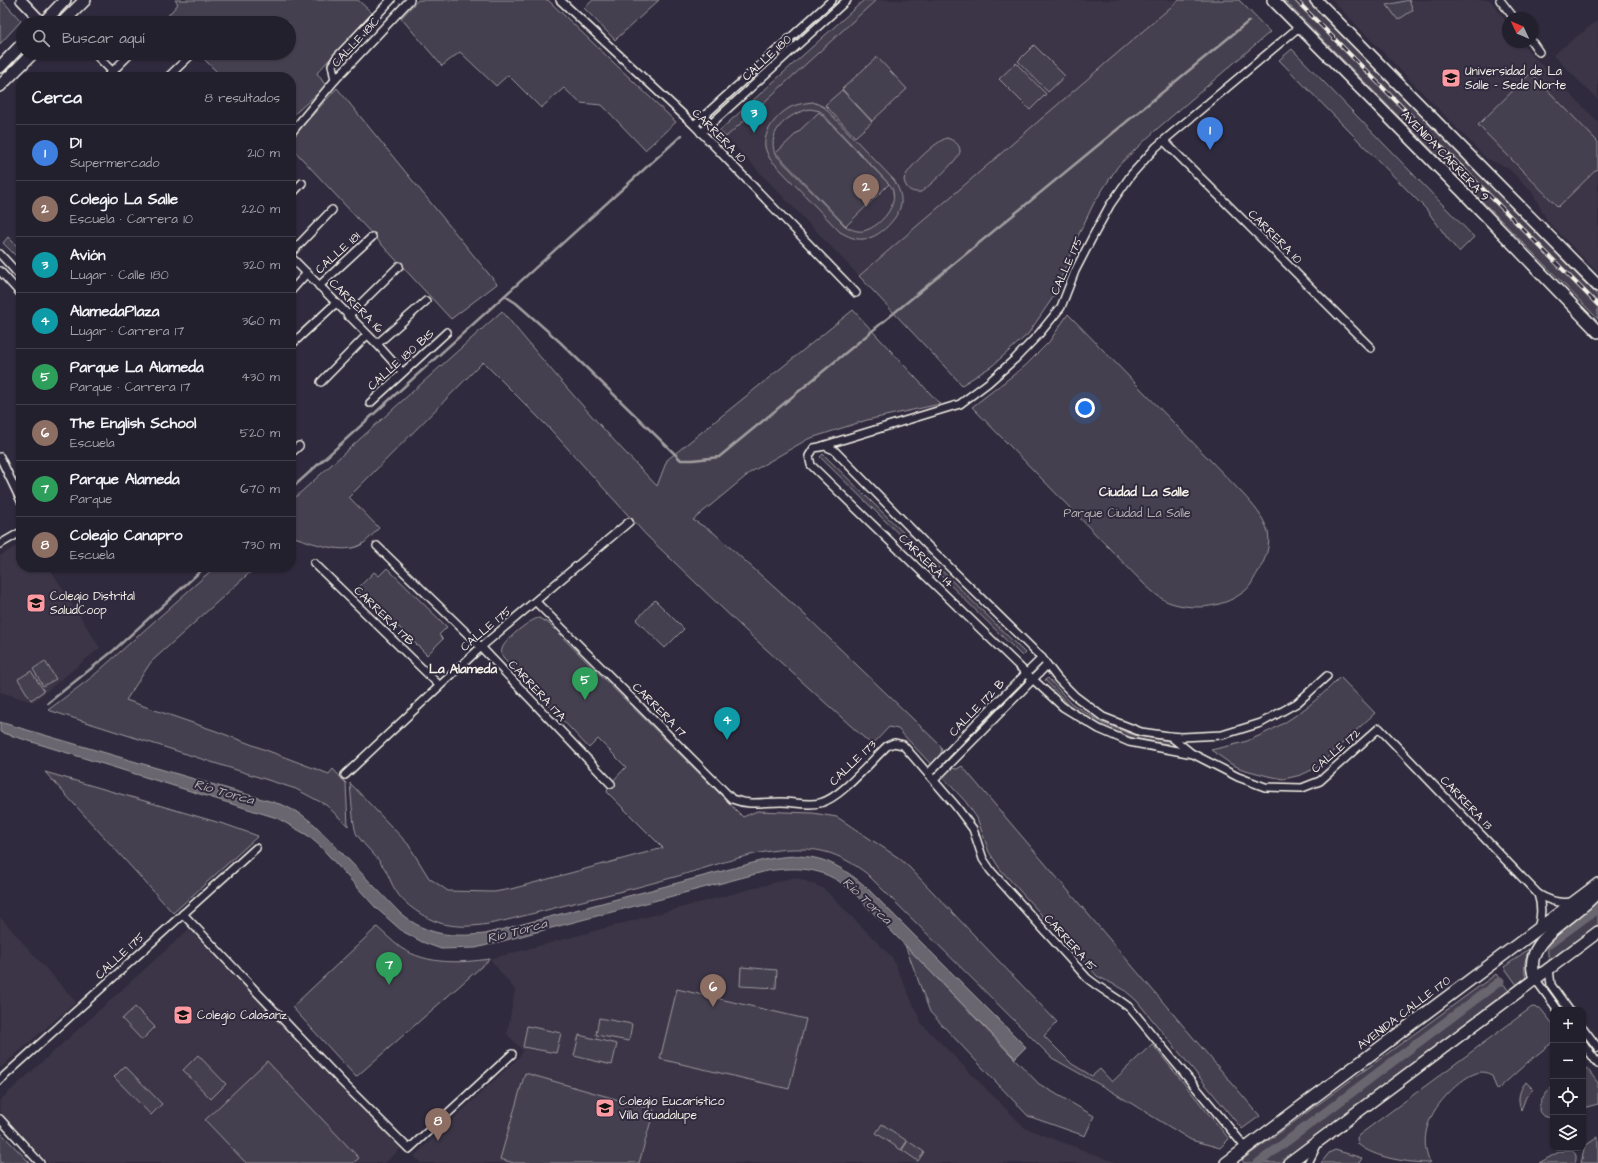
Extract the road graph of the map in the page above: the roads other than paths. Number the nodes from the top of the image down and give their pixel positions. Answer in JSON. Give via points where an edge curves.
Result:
{"nodes":[{"id":1,"x":21,"y":0,"type":"edge"},
{"id":2,"x":65,"y":0,"type":"edge"},
{"id":3,"x":85,"y":0,"type":"edge"},
{"id":4,"x":391,"y":0,"type":"edge"},
{"id":5,"x":410,"y":0,"type":"edge"},
{"id":6,"x":560,"y":0,"type":"edge"},
{"id":7,"x":832,"y":0,"type":"edge"},
{"id":8,"x":847,"y":0,"type":"edge"},
{"id":9,"x":1272,"y":0,"type":"edge"},
{"id":10,"x":1316,"y":0,"type":"edge"},
{"id":11,"x":1500,"y":0,"type":"edge"},
{"id":12,"x":1509,"y":12,"type":"edge"},
{"id":13,"x":36,"y":16,"type":"edge"},
{"id":14,"x":50,"y":16,"type":"edge"},
{"id":15,"x":70,"y":16,"type":"edge"},
{"id":16,"x":1299,"y":27,"type":"junction"},
{"id":17,"x":1536,"y":48,"type":"edge"},
{"id":18,"x":16,"y":50,"type":"edge"},
{"id":19,"x":1539,"y":52,"type":"dead end"},
{"id":20,"x":26,"y":60,"type":"edge"},
{"id":21,"x":100,"y":60,"type":"edge"},
{"id":22,"x":125,"y":60,"type":"edge"},
{"id":23,"x":186,"y":60,"type":"edge"},
{"id":24,"x":0,"y":67,"type":"edge"},
{"id":25,"x":110,"y":72,"type":"edge"},
{"id":26,"x":115,"y":72,"type":"edge"},
{"id":27,"x":173,"y":72,"type":"edge"},
{"id":28,"x":335,"y":80,"type":"junction"},
{"id":29,"x":0,"y":86,"type":"edge"},
{"id":30,"x":694,"y":125,"type":"junction"},
{"id":31,"x":296,"y":127,"type":"edge"},
{"id":32,"x":701,"y":133,"type":"junction"},
{"id":33,"x":1164,"y":141,"type":"junction"},
{"id":34,"x":302,"y":183,"type":"dead end"},
{"id":35,"x":296,"y":190,"type":"edge"},
{"id":36,"x":332,"y":210,"type":"dead end"},
{"id":37,"x":372,"y":237,"type":"dead end"},
{"id":38,"x":296,"y":248,"type":"edge"},
{"id":39,"x":0,"y":254,"type":"edge"},
{"id":40,"x":296,"y":262,"type":"edge"},
{"id":41,"x":399,"y":266,"type":"dead end"},
{"id":42,"x":0,"y":271,"type":"edge"},
{"id":43,"x":16,"y":272,"type":"edge"},
{"id":44,"x":307,"y":273,"type":"junction"},
{"id":45,"x":296,"y":285,"type":"edge"},
{"id":46,"x":319,"y":286,"type":"junction"},
{"id":47,"x":1598,"y":286,"type":"edge"},
{"id":48,"x":16,"y":289,"type":"edge"},
{"id":49,"x":856,"y":293,"type":"dead end"},
{"id":50,"x":426,"y":301,"type":"dead end"},
{"id":51,"x":336,"y":304,"type":"junction"},
{"id":52,"x":348,"y":316,"type":"junction"},
{"id":53,"x":447,"y":332,"type":"dead end"},
{"id":54,"x":1598,"y":332,"type":"edge"},
{"id":55,"x":367,"y":335,"type":"junction"},
{"id":56,"x":296,"y":340,"type":"edge"},
{"id":57,"x":377,"y":344,"type":"junction"},
{"id":58,"x":1371,"y":348,"type":"dead end"},
{"id":59,"x":402,"y":372,"type":"junction"},
{"id":60,"x":320,"y":382,"type":"dead end"},
{"id":61,"x":370,"y":403,"type":"dead end"},
{"id":62,"x":299,"y":446,"type":"dead end"},
{"id":63,"x":814,"y":448,"type":"junction"},
{"id":64,"x":296,"y":449,"type":"edge"},
{"id":65,"x":0,"y":457,"type":"edge"},
{"id":66,"x":2,"y":466,"type":"edge"},
{"id":67,"x":16,"y":492,"type":"edge"},
{"id":68,"x":629,"y":522,"type":"dead end"},
{"id":69,"x":0,"y":535,"type":"edge"},
{"id":70,"x":16,"y":535,"type":"edge"},
{"id":71,"x":2,"y":543,"type":"edge"},
{"id":72,"x":377,"y":546,"type":"dead end"},
{"id":73,"x":314,"y":562,"type":"dead end"},
{"id":74,"x":536,"y":602,"type":"junction"},
{"id":75,"x":481,"y":647,"type":"junction"},
{"id":76,"x":1042,"y":658,"type":"junction"},
{"id":77,"x":1047,"y":665,"type":"junction"},
{"id":78,"x":1026,"y":673,"type":"junction"},
{"id":79,"x":1327,"y":676,"type":"dead end"},
{"id":80,"x":1033,"y":680,"type":"junction"},
{"id":81,"x":439,"y":685,"type":"junction"},
{"id":82,"x":1379,"y":728,"type":"joint"},
{"id":83,"x":1169,"y":736,"type":"junction"},
{"id":84,"x":894,"y":743,"type":"joint"},
{"id":85,"x":1193,"y":754,"type":"junction"},
{"id":86,"x":928,"y":773,"type":"junction"},
{"id":87,"x":345,"y":774,"type":"dead end"},
{"id":88,"x":934,"y":780,"type":"junction"},
{"id":89,"x":611,"y":784,"type":"dead end"},
{"id":90,"x":781,"y":802,"type":"joint"},
{"id":91,"x":256,"y":848,"type":"dead end"},
{"id":92,"x":1598,"y":884,"type":"edge"},
{"id":93,"x":1598,"y":892,"type":"edge"},
{"id":94,"x":1538,"y":894,"type":"junction"},
{"id":95,"x":1575,"y":901,"type":"junction"},
{"id":96,"x":183,"y":914,"type":"junction"},
{"id":97,"x":1537,"y":930,"type":"junction"},
{"id":98,"x":1598,"y":932,"type":"edge"},
{"id":99,"x":1549,"y":969,"type":"junction"},
{"id":100,"x":1536,"y":980,"type":"junction"},
{"id":101,"x":1556,"y":1007,"type":"edge"},
{"id":102,"x":1567,"y":1007,"type":"edge"},
{"id":103,"x":1586,"y":1032,"type":"edge"},
{"id":104,"x":1586,"y":1048,"type":"edge"},
{"id":105,"x":1598,"y":1048,"type":"edge"},
{"id":106,"x":512,"y":1054,"type":"dead end"},
{"id":107,"x":1598,"y":1064,"type":"edge"},
{"id":108,"x":0,"y":1080,"type":"edge"},
{"id":109,"x":0,"y":1119,"type":"edge"},
{"id":110,"x":1319,"y":1142,"type":"junction"},
{"id":111,"x":1246,"y":1148,"type":"junction"},
{"id":112,"x":40,"y":1163,"type":"edge"},
{"id":113,"x":1226,"y":1163,"type":"edge"},
{"id":114,"x":1289,"y":1163,"type":"edge"},
{"id":115,"x":1308,"y":1163,"type":"edge"}],
"edges":[{"from":1,"to":13,"type":"street"},
{"from":2,"to":14,"type":"main road"},
{"from":3,"to":15,"type":"main road"},
{"from":4,"to":28,"type":"street","name":"CALLE 181C","via":[[337,57],[332,65]]},
{"from":5,"to":28,"type":"street","name":"CALLE 181C"},
{"from":6,"to":30,"type":"street","name":"CARRERA 10"},
{"from":7,"to":30,"type":"street","name":"CALLE 180"},
{"from":8,"to":32,"type":"street","name":"CALLE 180"},
{"from":9,"to":16,"type":"main road","name":"AVENIDA CARRERA 9"},
{"from":10,"to":47,"type":"main road","name":"AVENIDA CARRERA 9"},
{"from":11,"to":12,"type":"street"},
{"from":16,"to":33,"type":"street","name":"CALLE 175"},
{"from":16,"to":54,"type":"main road","name":"AVENIDA CARRERA 9"},
{"from":17,"to":19,"type":"street"},
{"from":18,"to":24,"type":"main road"},
{"from":20,"to":29,"type":"main road"},
{"from":21,"to":25,"type":"street"},
{"from":22,"to":26,"type":"street"},
{"from":23,"to":27,"type":"street"},
{"from":28,"to":31,"type":"street","name":"CALLE 181C"},
{"from":30,"to":32,"type":"street","name":"CARRERA 10"},
{"from":32,"to":49,"type":"street","name":"CARRERA 10"},
{"from":33,"to":58,"type":"street","name":"CARRERA 10"},
{"from":33,"to":63,"type":"street","name":"CALLE 175","via":[[1131,176],[1110,205],[1075,271],[1061,307],[1015,360],[960,404]]},
{"from":34,"to":35,"type":"street"},
{"from":36,"to":38,"type":"street"},
{"from":37,"to":46,"type":"street","name":"CALLE 181"},
{"from":39,"to":43,"type":"street"},
{"from":40,"to":44,"type":"street","name":"CARRERA 16"},
{"from":41,"to":52,"type":"street"},
{"from":42,"to":48,"type":"street"},
{"from":44,"to":45,"type":"street","name":"CALLE 181"},
{"from":44,"to":46,"type":"street","name":"CARRERA 16"},
{"from":46,"to":51,"type":"street","name":"CARRERA 16"},
{"from":50,"to":57,"type":"street"},
{"from":51,"to":52,"type":"street","name":"CARRERA 16"},
{"from":51,"to":56,"type":"street"},
{"from":52,"to":55,"type":"street","name":"CARRERA 16"},
{"from":53,"to":59,"type":"street","name":"CALLE 180 BIS"},
{"from":55,"to":57,"type":"street","name":"CARRERA 16"},
{"from":55,"to":60,"type":"street"},
{"from":57,"to":59,"type":"street","name":"CARRERA 16"},
{"from":59,"to":61,"type":"street","name":"CALLE 180 BIS"},
{"from":62,"to":64,"type":"street"},
{"from":63,"to":76,"type":"street","via":[[825,446],[834,450]]},
{"from":63,"to":78,"type":"street","name":"CARRERA 14","via":[[809,456],[811,465]]},
{"from":65,"to":66,"type":"street"},
{"from":66,"to":67,"type":"street"},
{"from":68,"to":74,"type":"street","name":"CALLE 175"},
{"from":69,"to":71,"type":"street"},
{"from":70,"to":71,"type":"street"},
{"from":72,"to":75,"type":"street","name":"CARRERA 17A"},
{"from":73,"to":81,"type":"street","name":"CARRERA 17B"},
{"from":74,"to":75,"type":"street","name":"CALLE 175"},
{"from":74,"to":90,"type":"street","name":"CARRERA 17","via":[[732,799],[744,803]]},
{"from":75,"to":81,"type":"street","name":"CALLE 175"},
{"from":75,"to":89,"type":"street","name":"CARRERA 17A"},
{"from":76,"to":77,"type":"street"},
{"from":76,"to":78,"type":"street","name":"CALLE 172 B"},
{"from":77,"to":80,"type":"street","name":"CALLE 172 B"},
{"from":77,"to":83,"type":"street","via":[[1075,696],[1104,717],[1141,732]]},
{"from":78,"to":80,"type":"street","name":"CARRERA 14"},
{"from":78,"to":86,"type":"street","name":"CALLE 172 B"},
{"from":79,"to":83,"type":"street","via":[[1297,703],[1261,723],[1222,735],[1182,738]]},
{"from":80,"to":85,"type":"street","name":"CARRERA 14","via":[[1062,707],[1099,729],[1129,742]]},
{"from":80,"to":88,"type":"street","name":"CALLE 172 B"},
{"from":81,"to":87,"type":"street","name":"CALLE 175"},
{"from":82,"to":85,"type":"street","name":"CALLE 172","via":[[1320,781],[1302,788],[1265,787],[1238,777]]},
{"from":82,"to":94,"type":"street","name":"CARRERA 13"},
{"from":83,"to":85,"type":"street"},
{"from":84,"to":86,"type":"street","name":"CARRERA 15","via":[[903,745]]},
{"from":84,"to":90,"type":"street","name":"CALLE 173","via":[[887,746],[840,793],[829,800],[819,804]]},
{"from":86,"to":88,"type":"street","name":"CARRERA 15"},
{"from":88,"to":111,"type":"street","name":"CARRERA 15","via":[[973,829],[983,859],[991,871],[1087,978],[1130,1008]]},
{"from":91,"to":96,"type":"street","name":"CALLE 175"},
{"from":92,"to":95,"type":"main road","name":"AVENIDA CALLE 170"},
{"from":93,"to":100,"type":"main road","via":[[1539,944],[1532,963]]},
{"from":94,"to":95,"type":"street","name":"CARRERA 13","via":[[1557,903]]},
{"from":94,"to":97,"type":"street","via":[[1541,914]]},
{"from":95,"to":97,"type":"main road","name":"AVENIDA CALLE 170"},
{"from":96,"to":106,"type":"street","via":[[409,1149]]},
{"from":96,"to":108,"type":"street","name":"CALLE 175"},
{"from":97,"to":111,"type":"main road","name":"AVENIDA CALLE 170"},
{"from":98,"to":99,"type":"main road"},
{"from":99,"to":100,"type":"main road"},
{"from":99,"to":102,"type":"street","via":[[1552,985]]},
{"from":100,"to":101,"type":"street"},
{"from":100,"to":110,"type":"main road"},
{"from":103,"to":105,"type":"street"},
{"from":104,"to":107,"type":"street"},
{"from":109,"to":112,"type":"street"},
{"from":110,"to":114,"type":"main road"},
{"from":110,"to":115,"type":"street"},
{"from":111,"to":113,"type":"main road","name":"AVENIDA CALLE 170"}]}
